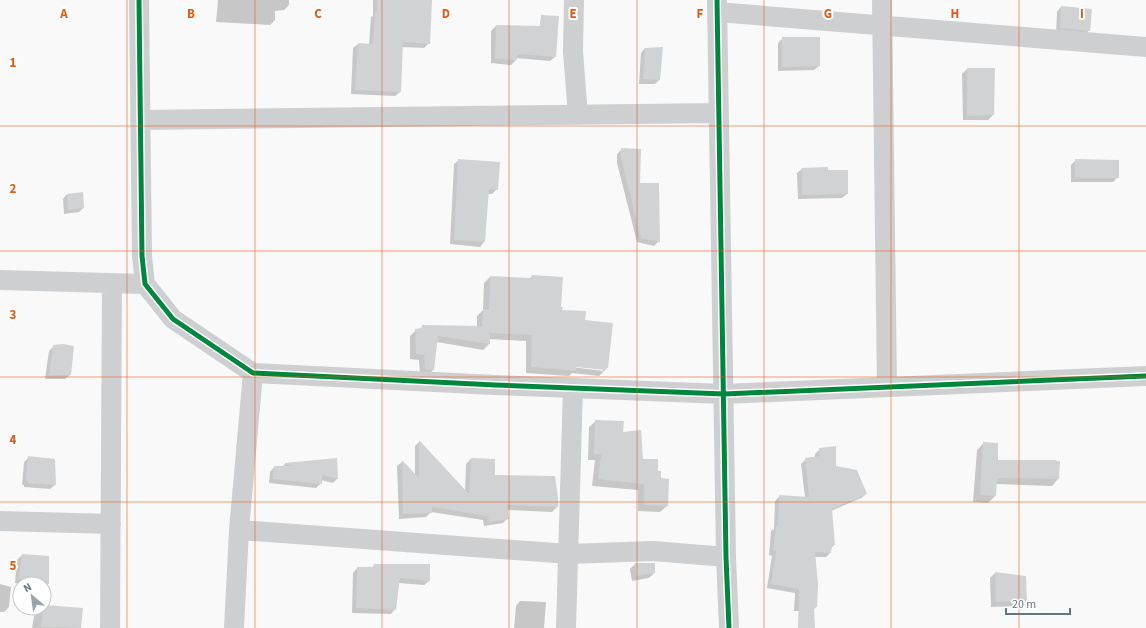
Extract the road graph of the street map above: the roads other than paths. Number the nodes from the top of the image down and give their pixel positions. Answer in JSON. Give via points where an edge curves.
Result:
{"nodes":[{"id":1,"x":139,"y":0,"type":"edge"},
{"id":2,"x":574,"y":0,"type":"edge"},
{"id":3,"x":882,"y":0,"type":"edge"},
{"id":4,"x":717,"y":6,"type":"edge"},
{"id":5,"x":882,"y":26,"type":"junction"},
{"id":6,"x":1146,"y":47,"type":"edge"},
{"id":7,"x":719,"y":113,"type":"junction"},
{"id":8,"x":578,"y":115,"type":"junction"},
{"id":9,"x":140,"y":120,"type":"junction"},
{"id":10,"x":0,"y":280,"type":"edge"},
{"id":11,"x":112,"y":284,"type":"junction"},
{"id":12,"x":145,"y":284,"type":"junction"},
{"id":13,"x":252,"y":373,"type":"junction"},
{"id":14,"x":1146,"y":376,"type":"edge"},
{"id":15,"x":887,"y":387,"type":"junction"},
{"id":16,"x":573,"y":388,"type":"junction"},
{"id":17,"x":724,"y":394,"type":"junction"},
{"id":18,"x":0,"y":521,"type":"edge"},
{"id":19,"x":111,"y":524,"type":"junction"},
{"id":20,"x":239,"y":530,"type":"junction"},
{"id":21,"x":569,"y":554,"type":"junction"},
{"id":22,"x":726,"y":557,"type":"junction"},
{"id":23,"x":110,"y":628,"type":"edge"},
{"id":24,"x":234,"y":628,"type":"edge"},
{"id":25,"x":566,"y":628,"type":"edge"},
{"id":26,"x":729,"y":628,"type":"edge"}],
"edges":[{"from":1,"to":9,"type":"street"},
{"from":2,"to":8,"type":"street","via":[[573,52]]},
{"from":3,"to":5,"type":"street"},
{"from":4,"to":5,"type":"street"},
{"from":4,"to":7,"type":"street"},
{"from":5,"to":6,"type":"street"},
{"from":5,"to":15,"type":"street"},
{"from":7,"to":8,"type":"street"},
{"from":7,"to":17,"type":"street"},
{"from":8,"to":9,"type":"street"},
{"from":9,"to":12,"type":"street","via":[[142,256]]},
{"from":10,"to":11,"type":"street"},
{"from":11,"to":12,"type":"street"},
{"from":11,"to":19,"type":"street"},
{"from":12,"to":13,"type":"street","via":[[172,319]]},
{"from":13,"to":16,"type":"street"},
{"from":13,"to":20,"type":"street"},
{"from":14,"to":15,"type":"street"},
{"from":15,"to":17,"type":"street"},
{"from":16,"to":17,"type":"street"},
{"from":16,"to":21,"type":"street"},
{"from":17,"to":22,"type":"street"},
{"from":18,"to":19,"type":"street"},
{"from":19,"to":23,"type":"street"},
{"from":20,"to":21,"type":"street"},
{"from":20,"to":24,"type":"street"},
{"from":21,"to":22,"type":"street","via":[[653,551]]},
{"from":21,"to":25,"type":"street"},
{"from":22,"to":26,"type":"street"}]}
